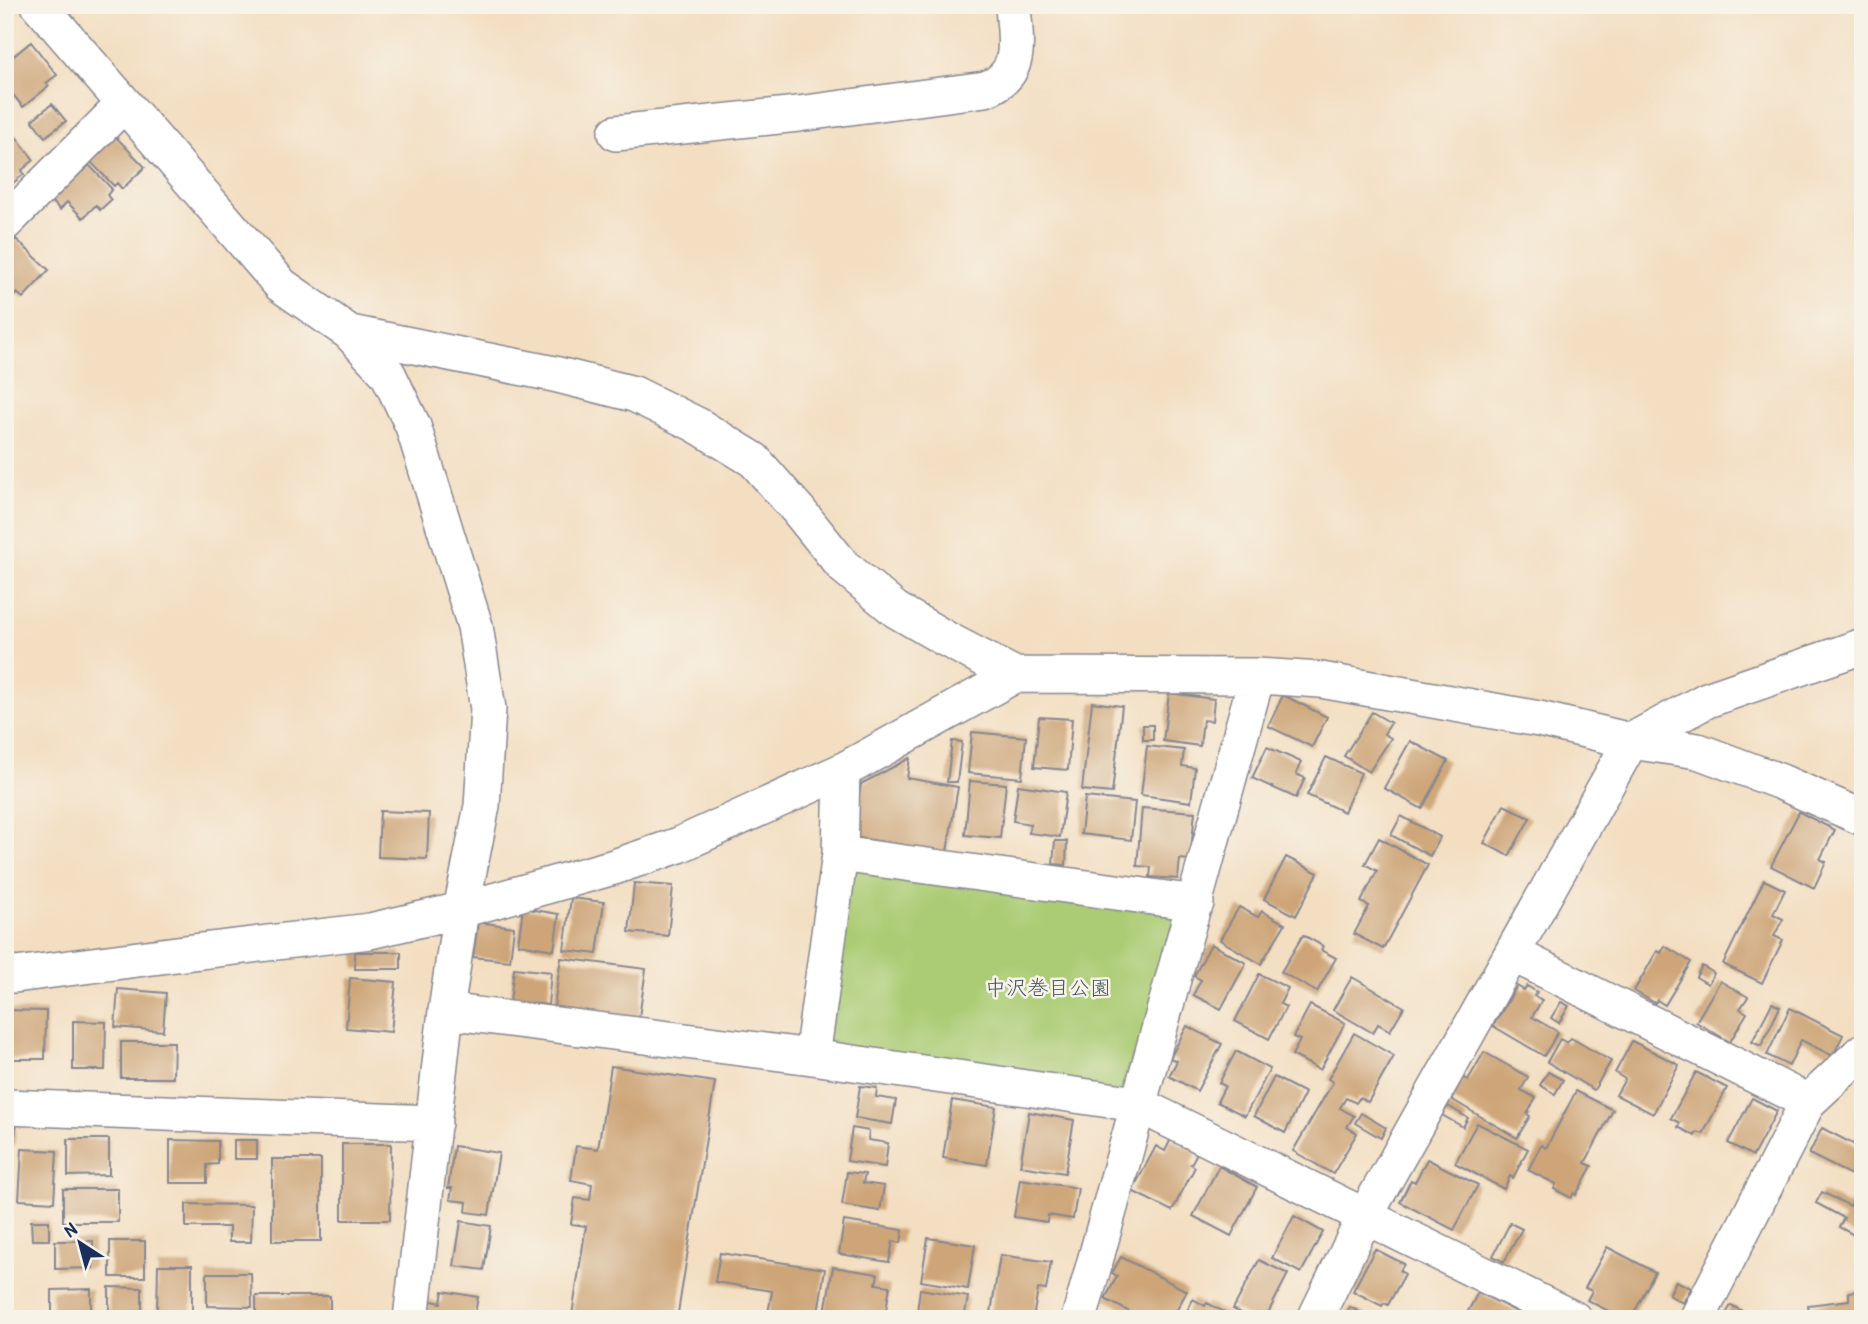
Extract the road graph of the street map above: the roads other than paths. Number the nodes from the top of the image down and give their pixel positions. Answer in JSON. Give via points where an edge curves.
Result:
{"nodes":[{"id":1,"x":39,"y":5,"type":"edge"},
{"id":2,"x":1013,"y":5,"type":"edge"},
{"id":3,"x":124,"y":104,"type":"junction"},
{"id":4,"x":616,"y":133,"type":"dead end"},
{"id":5,"x":5,"y":223,"type":"edge"},
{"id":6,"x":350,"y":333,"type":"junction"},
{"id":7,"x":1863,"y":646,"type":"edge"},
{"id":8,"x":1015,"y":675,"type":"junction"},
{"id":9,"x":1257,"y":676,"type":"junction"},
{"id":10,"x":1631,"y":741,"type":"junction"},
{"id":11,"x":842,"y":771,"type":"junction"},
{"id":12,"x":1863,"y":818,"type":"edge"},
{"id":13,"x":840,"y":854,"type":"junction"},
{"id":14,"x":1196,"y":903,"type":"junction"},
{"id":15,"x":461,"y":910,"type":"junction"},
{"id":16,"x":1513,"y":954,"type":"junction"},
{"id":17,"x":5,"y":974,"type":"edge"},
{"id":18,"x":446,"y":1011,"type":"junction"},
{"id":19,"x":1863,"y":1051,"type":"edge"},
{"id":20,"x":812,"y":1057,"type":"junction"},
{"id":21,"x":1808,"y":1102,"type":"junction"},
{"id":22,"x":1137,"y":1104,"type":"junction"},
{"id":23,"x":5,"y":1107,"type":"edge"},
{"id":24,"x":434,"y":1123,"type":"junction"},
{"id":25,"x":1365,"y":1216,"type":"junction"},
{"id":26,"x":411,"y":1319,"type":"edge"},
{"id":27,"x":1079,"y":1319,"type":"edge"},
{"id":28,"x":1315,"y":1319,"type":"edge"},
{"id":29,"x":1574,"y":1319,"type":"edge"},
{"id":30,"x":1697,"y":1319,"type":"edge"}],
"edges":[{"from":1,"to":3,"type":"street"},
{"from":2,"to":4,"type":"street","via":[[1015,59],[1000,82],[985,89]]},
{"from":3,"to":5,"type":"street"},
{"from":3,"to":6,"type":"street","via":[[281,285]]},
{"from":6,"to":8,"type":"street","via":[[634,394],[697,425],[754,460],[843,566],[896,610]]},
{"from":6,"to":15,"type":"street","via":[[388,374],[413,426],[475,626],[488,709],[482,806]]},
{"from":7,"to":10,"type":"street","via":[[1706,700]]},
{"from":8,"to":9,"type":"street"},
{"from":8,"to":11,"type":"street"},
{"from":9,"to":10,"type":"street","via":[[1321,680],[1539,719]]},
{"from":9,"to":14,"type":"street"},
{"from":10,"to":12,"type":"street","via":[[1698,751]]},
{"from":10,"to":16,"type":"street"},
{"from":11,"to":13,"type":"street"},
{"from":11,"to":15,"type":"street","via":[[679,845]]},
{"from":13,"to":14,"type":"street"},
{"from":13,"to":20,"type":"street"},
{"from":14,"to":22,"type":"street"},
{"from":15,"to":17,"type":"street","via":[[370,931]]},
{"from":15,"to":18,"type":"street"},
{"from":16,"to":21,"type":"street"},
{"from":16,"to":25,"type":"street"},
{"from":18,"to":20,"type":"street"},
{"from":18,"to":24,"type":"street"},
{"from":19,"to":21,"type":"street"},
{"from":20,"to":22,"type":"street"},
{"from":21,"to":30,"type":"street"},
{"from":22,"to":25,"type":"street"},
{"from":22,"to":27,"type":"street"},
{"from":23,"to":24,"type":"street"},
{"from":24,"to":26,"type":"street"},
{"from":25,"to":28,"type":"street"},
{"from":25,"to":29,"type":"street"}]}
